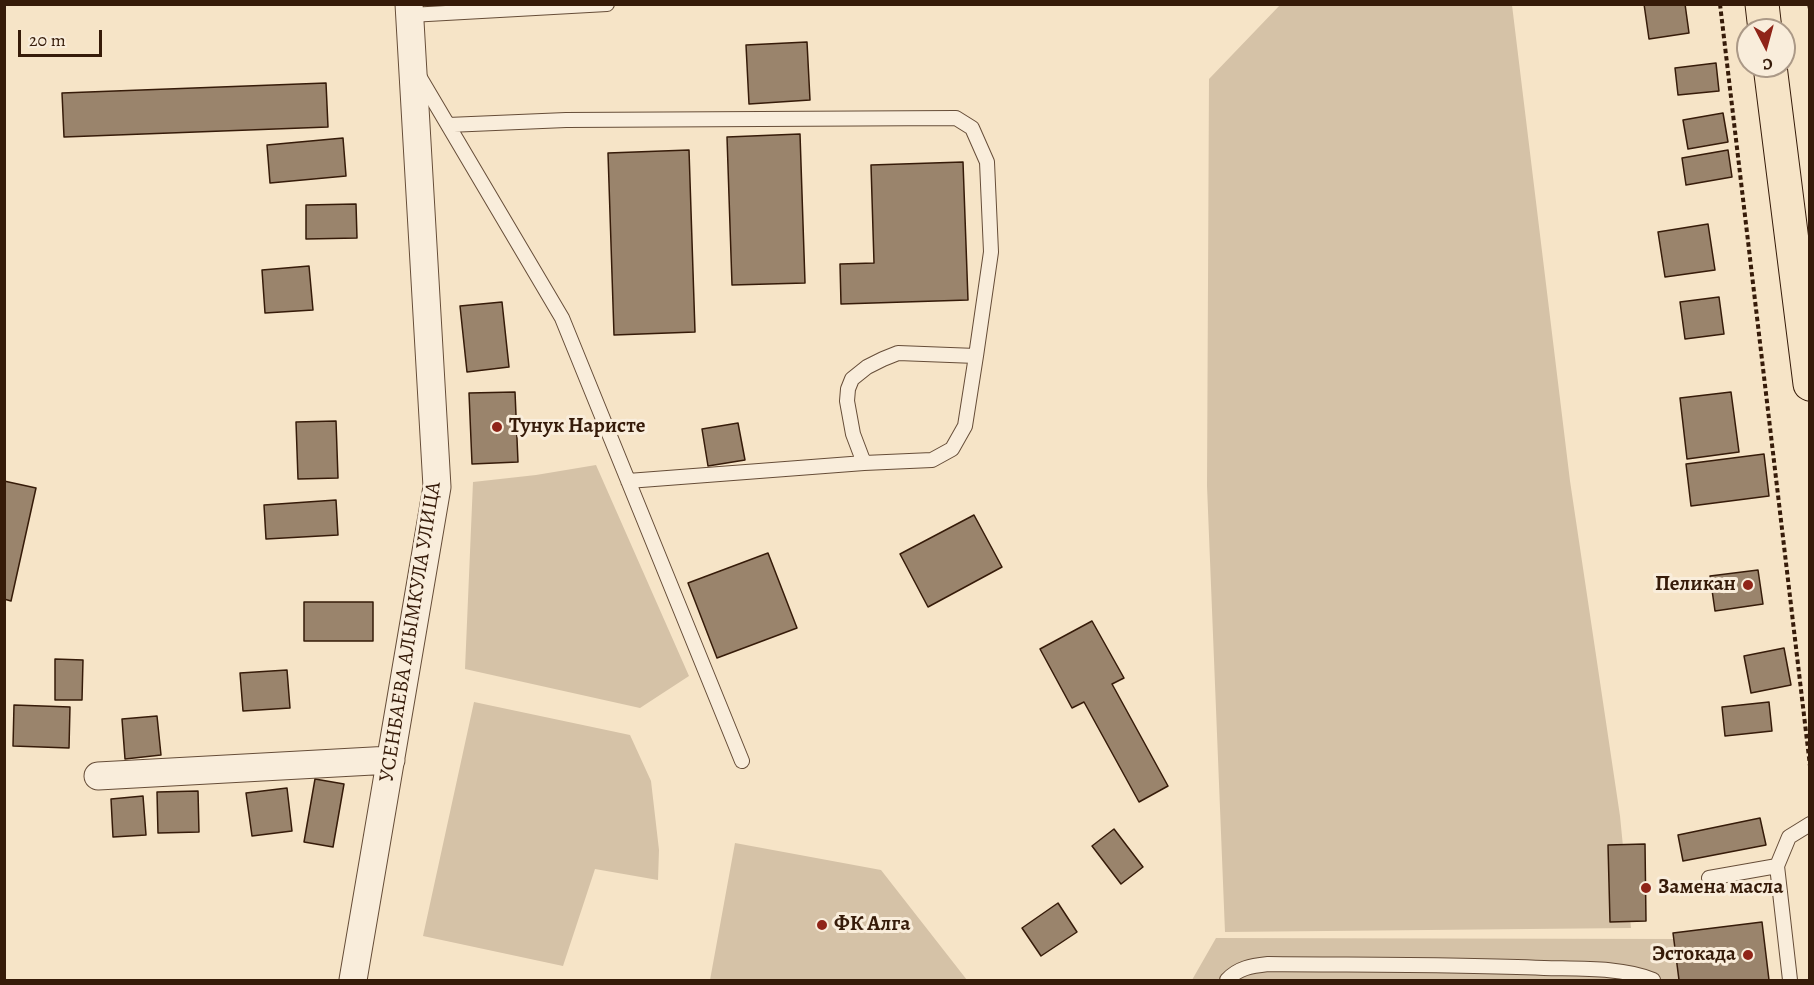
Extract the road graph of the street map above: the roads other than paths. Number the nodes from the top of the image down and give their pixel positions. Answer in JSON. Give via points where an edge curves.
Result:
{"nodes":[{"id":1,"x":607,"y":4,"type":"edge"},
{"id":2,"x":409,"y":10,"type":"edge"},
{"id":3,"x":413,"y":66,"type":"junction"},
{"id":4,"x":1771,"y":78,"type":"edge"},
{"id":5,"x":448,"y":125,"type":"junction"},
{"id":6,"x":975,"y":356,"type":"junction"},
{"id":7,"x":1809,"y":384,"type":"edge"},
{"id":8,"x":864,"y":463,"type":"junction"},
{"id":9,"x":628,"y":481,"type":"junction"},
{"id":10,"x":391,"y":760,"type":"junction"},
{"id":11,"x":742,"y":761,"type":"dead end"},
{"id":12,"x":98,"y":776,"type":"dead end"},
{"id":13,"x":1809,"y":824,"type":"edge"},
{"id":14,"x":1777,"y":866,"type":"junction"},
{"id":15,"x":1709,"y":878,"type":"dead end"},
{"id":16,"x":1583,"y":975,"type":"edge"},
{"id":17,"x":353,"y":981,"type":"edge"},
{"id":18,"x":1227,"y":981,"type":"edge"},
{"id":19,"x":1653,"y":981,"type":"edge"},
{"id":20,"x":1790,"y":981,"type":"edge"}],
"edges":[{"from":1,"to":2,"type":"lane"},
{"from":2,"to":3,"type":"street","name":"УСЕНБАЕВА АЛЫМКУЛА УЛИЦА"},
{"from":3,"to":5,"type":"lane","name":"УСЕНБАЕВА АЛЫМКУЛА УЛИЦА"},
{"from":3,"to":10,"type":"street","name":"УСЕНБАЕВА АЛЫМКУЛА УЛИЦА","via":[[437,487]]},
{"from":4,"to":7,"type":"main road"},
{"from":5,"to":6,"type":"lane","via":[[566,120],[956,118],[972,128],[987,162],[991,252]]},
{"from":5,"to":9,"type":"lane","name":"УСЕНБАЕВА АЛЫМКУЛА УЛИЦА","via":[[562,318]]},
{"from":6,"to":8,"type":"lane","via":[[966,426],[952,449],[932,460]]},
{"from":6,"to":8,"type":"lane","via":[[898,353],[867,367],[852,379],[847,401]]},
{"from":8,"to":9,"type":"lane"},
{"from":9,"to":11,"type":"lane","name":"УСЕНБАЕВА АЛЫМКУЛА УЛИЦА"},
{"from":10,"to":12,"type":"street"},
{"from":10,"to":17,"type":"street","name":"УСЕНБАЕВА АЛЫМКУЛА УЛИЦА"},
{"from":13,"to":14,"type":"lane","via":[[1789,837]]},
{"from":14,"to":15,"type":"lane"},
{"from":14,"to":20,"type":"lane"},
{"from":16,"to":18,"type":"lane","via":[[1465,965],[1268,964],[1236,971]]},
{"from":16,"to":19,"type":"lane","via":[[1626,973]]}]}
